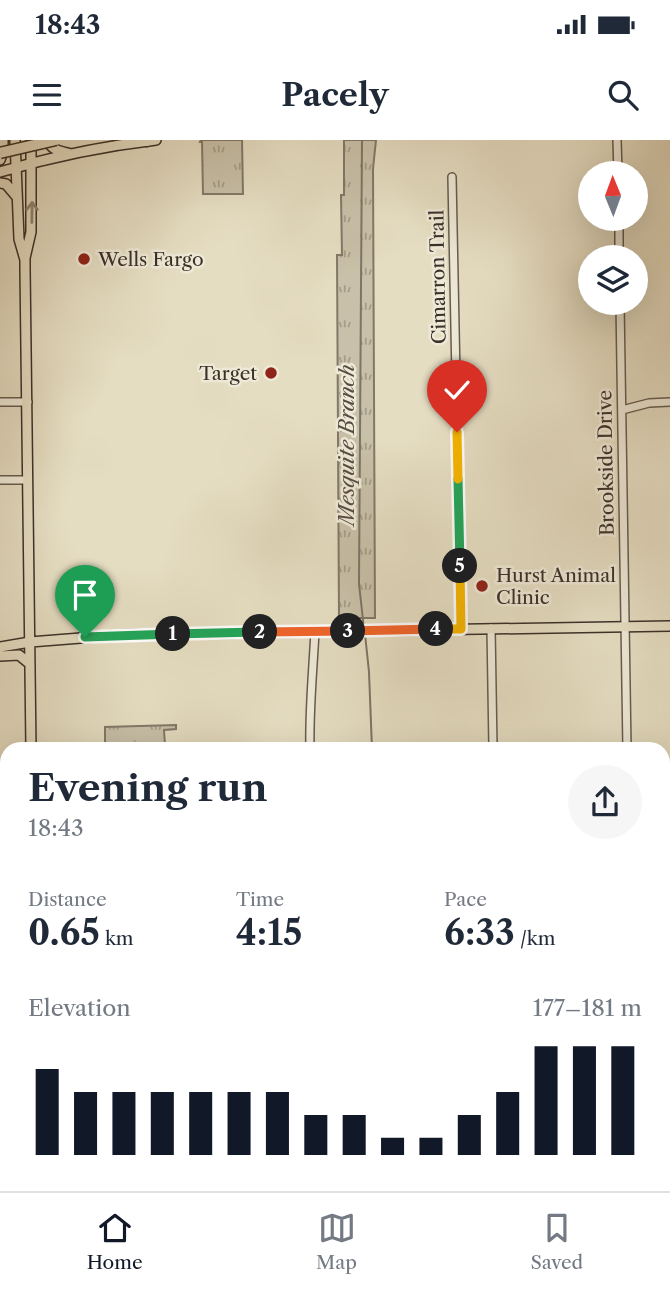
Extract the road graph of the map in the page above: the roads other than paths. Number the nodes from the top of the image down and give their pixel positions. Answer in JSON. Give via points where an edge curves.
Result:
{"nodes":[{"id":1,"x":3,"y":140,"type":"edge"},
{"id":2,"x":15,"y":140,"type":"edge"},
{"id":3,"x":31,"y":140,"type":"edge"},
{"id":4,"x":47,"y":140,"type":"edge"},
{"id":5,"x":56,"y":140,"type":"edge"},
{"id":6,"x":150,"y":140,"type":"edge"},
{"id":7,"x":617,"y":140,"type":"edge"},
{"id":8,"x":0,"y":153,"type":"edge"},
{"id":9,"x":74,"y":154,"type":"junction"},
{"id":10,"x":0,"y":160,"type":"edge"},
{"id":11,"x":618,"y":161,"type":"edge"},
{"id":12,"x":31,"y":163,"type":"junction"},
{"id":13,"x":16,"y":167,"type":"junction"},
{"id":14,"x":0,"y":172,"type":"edge"},
{"id":15,"x":452,"y":177,"type":"dead end"},
{"id":16,"x":0,"y":183,"type":"edge"},
{"id":17,"x":18,"y":198,"type":"junction"},
{"id":18,"x":25,"y":260,"type":"junction"},
{"id":19,"x":620,"y":315,"type":"edge"},
{"id":20,"x":0,"y":402,"type":"edge"},
{"id":21,"x":28,"y":402,"type":"junction"},
{"id":22,"x":670,"y":402,"type":"edge"},
{"id":23,"x":622,"y":410,"type":"junction"},
{"id":24,"x":0,"y":480,"type":"edge"},
{"id":25,"x":28,"y":480,"type":"junction"},
{"id":26,"x":670,"y":625,"type":"edge"},
{"id":27,"x":625,"y":626,"type":"junction"},
{"id":28,"x":491,"y":628,"type":"junction"},
{"id":29,"x":461,"y":629,"type":"junction"},
{"id":30,"x":315,"y":631,"type":"junction"},
{"id":31,"x":30,"y":642,"type":"junction"},
{"id":32,"x":0,"y":647,"type":"edge"},
{"id":33,"x":0,"y":656,"type":"edge"},
{"id":34,"x":30,"y":663,"type":"junction"},
{"id":35,"x":31,"y":742,"type":"edge"},
{"id":36,"x":310,"y":742,"type":"edge"},
{"id":37,"x":493,"y":742,"type":"edge"},
{"id":38,"x":627,"y":742,"type":"edge"}],
"edges":[{"from":1,"to":10,"type":"main road"},
{"from":2,"to":13,"type":"main road"},
{"from":3,"to":12,"type":"main road"},
{"from":4,"to":9,"type":"main road","via":[[54,149]]},
{"from":5,"to":8,"type":"highway","bridge":true},
{"from":6,"to":9,"type":"main road"},
{"from":7,"to":11,"type":"street"},
{"from":9,"to":12,"type":"main road"},
{"from":12,"to":13,"type":"main road"},
{"from":18,"to":12,"type":"main road","one_way":true,"via":[[31,232]]},
{"from":13,"to":14,"type":"main road"},
{"from":13,"to":17,"type":"main road"},
{"from":15,"to":29,"type":"street","name":"Cimarron Trail"},
{"from":16,"to":17,"type":"main road"},
{"from":17,"to":18,"type":"main road","via":[[19,239]]},
{"from":18,"to":21,"type":"main road"},
{"from":19,"to":23,"type":"street","name":"Brookside Drive"},
{"from":20,"to":21,"type":"street"},
{"from":21,"to":25,"type":"main road"},
{"from":22,"to":23,"type":"street"},
{"from":23,"to":27,"type":"street","name":"Brookside Drive"},
{"from":24,"to":25,"type":"street"},
{"from":25,"to":31,"type":"main road"},
{"from":26,"to":27,"type":"main road"},
{"from":27,"to":28,"type":"main road"},
{"from":27,"to":38,"type":"street","name":"Brookside Drive"},
{"from":28,"to":29,"type":"main road"},
{"from":28,"to":37,"type":"street"},
{"from":29,"to":30,"type":"main road"},
{"from":30,"to":31,"type":"main road","via":[[119,635]]},
{"from":30,"to":36,"type":"street"},
{"from":31,"to":32,"type":"main road"},
{"from":31,"to":34,"type":"main road"},
{"from":33,"to":34,"type":"main road","via":[[19,655]]},
{"from":34,"to":35,"type":"main road"}]}
